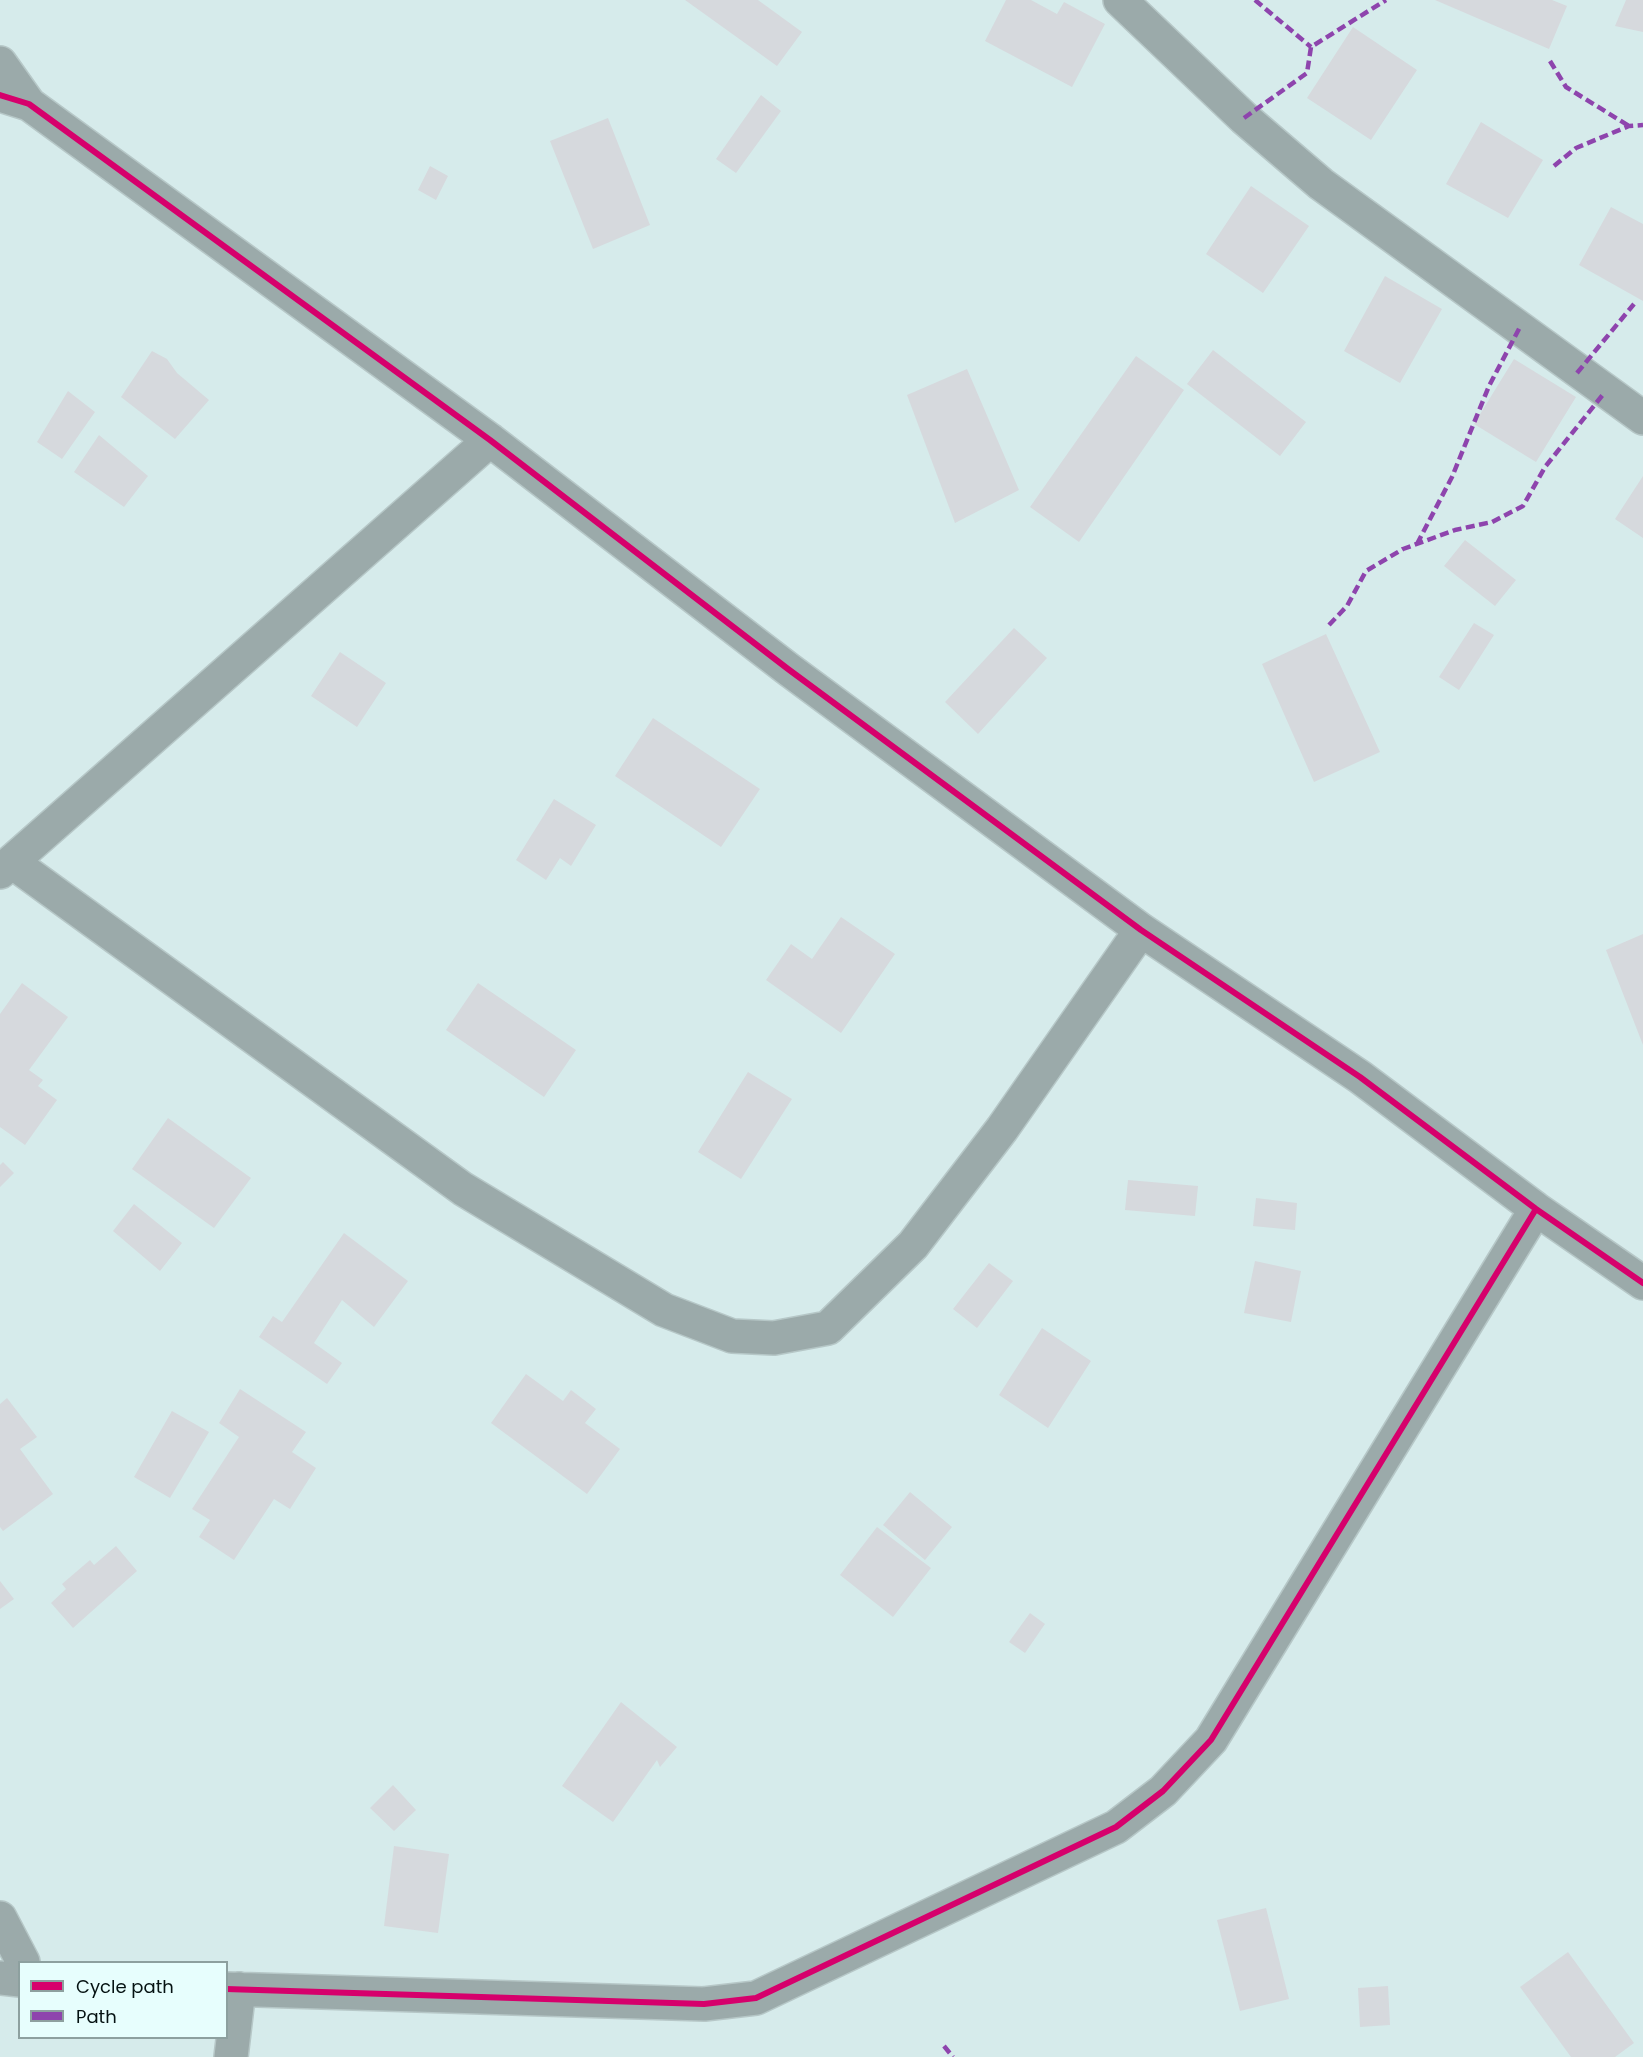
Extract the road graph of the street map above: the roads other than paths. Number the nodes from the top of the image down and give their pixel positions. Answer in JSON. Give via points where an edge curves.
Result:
{"nodes":[{"id":1,"x":1120,"y":0,"type":"edge"},
{"id":2,"x":0,"y":63,"type":"edge"},
{"id":3,"x":14,"y":100,"type":"edge"},
{"id":4,"x":1643,"y":418,"type":"edge"},
{"id":5,"x":490,"y":440,"type":"junction"},
{"id":6,"x":6,"y":867,"type":"edge"},
{"id":7,"x":1141,"y":930,"type":"junction"},
{"id":8,"x":1536,"y":1209,"type":"junction"},
{"id":9,"x":1643,"y":1283,"type":"edge"},
{"id":10,"x":0,"y":1918,"type":"edge"},
{"id":11,"x":22,"y":1961,"type":"edge"},
{"id":12,"x":0,"y":1978,"type":"edge"},
{"id":13,"x":18,"y":1980,"type":"edge"},
{"id":14,"x":233,"y":1989,"type":"edge"},
{"id":15,"x":231,"y":2057,"type":"edge"}],
"edges":[{"from":1,"to":4,"type":"street","via":[[1244,118],[1321,184]]},
{"from":2,"to":3,"type":"street"},
{"from":3,"to":5,"type":"street"},
{"from":5,"to":6,"type":"street"},
{"from":5,"to":7,"type":"street","via":[[788,669]]},
{"from":6,"to":7,"type":"street","via":[[463,1189],[664,1310],[732,1336],[774,1338],[828,1328],[913,1245],[1002,1129]]},
{"from":7,"to":8,"type":"street","via":[[1360,1077]]},
{"from":8,"to":9,"type":"street"},
{"from":8,"to":14,"type":"street","via":[[1211,1740],[1163,1791],[1116,1827],[756,1998],[704,2004]]},
{"from":10,"to":11,"type":"street"},
{"from":12,"to":13,"type":"street"},
{"from":14,"to":15,"type":"street"}]}
